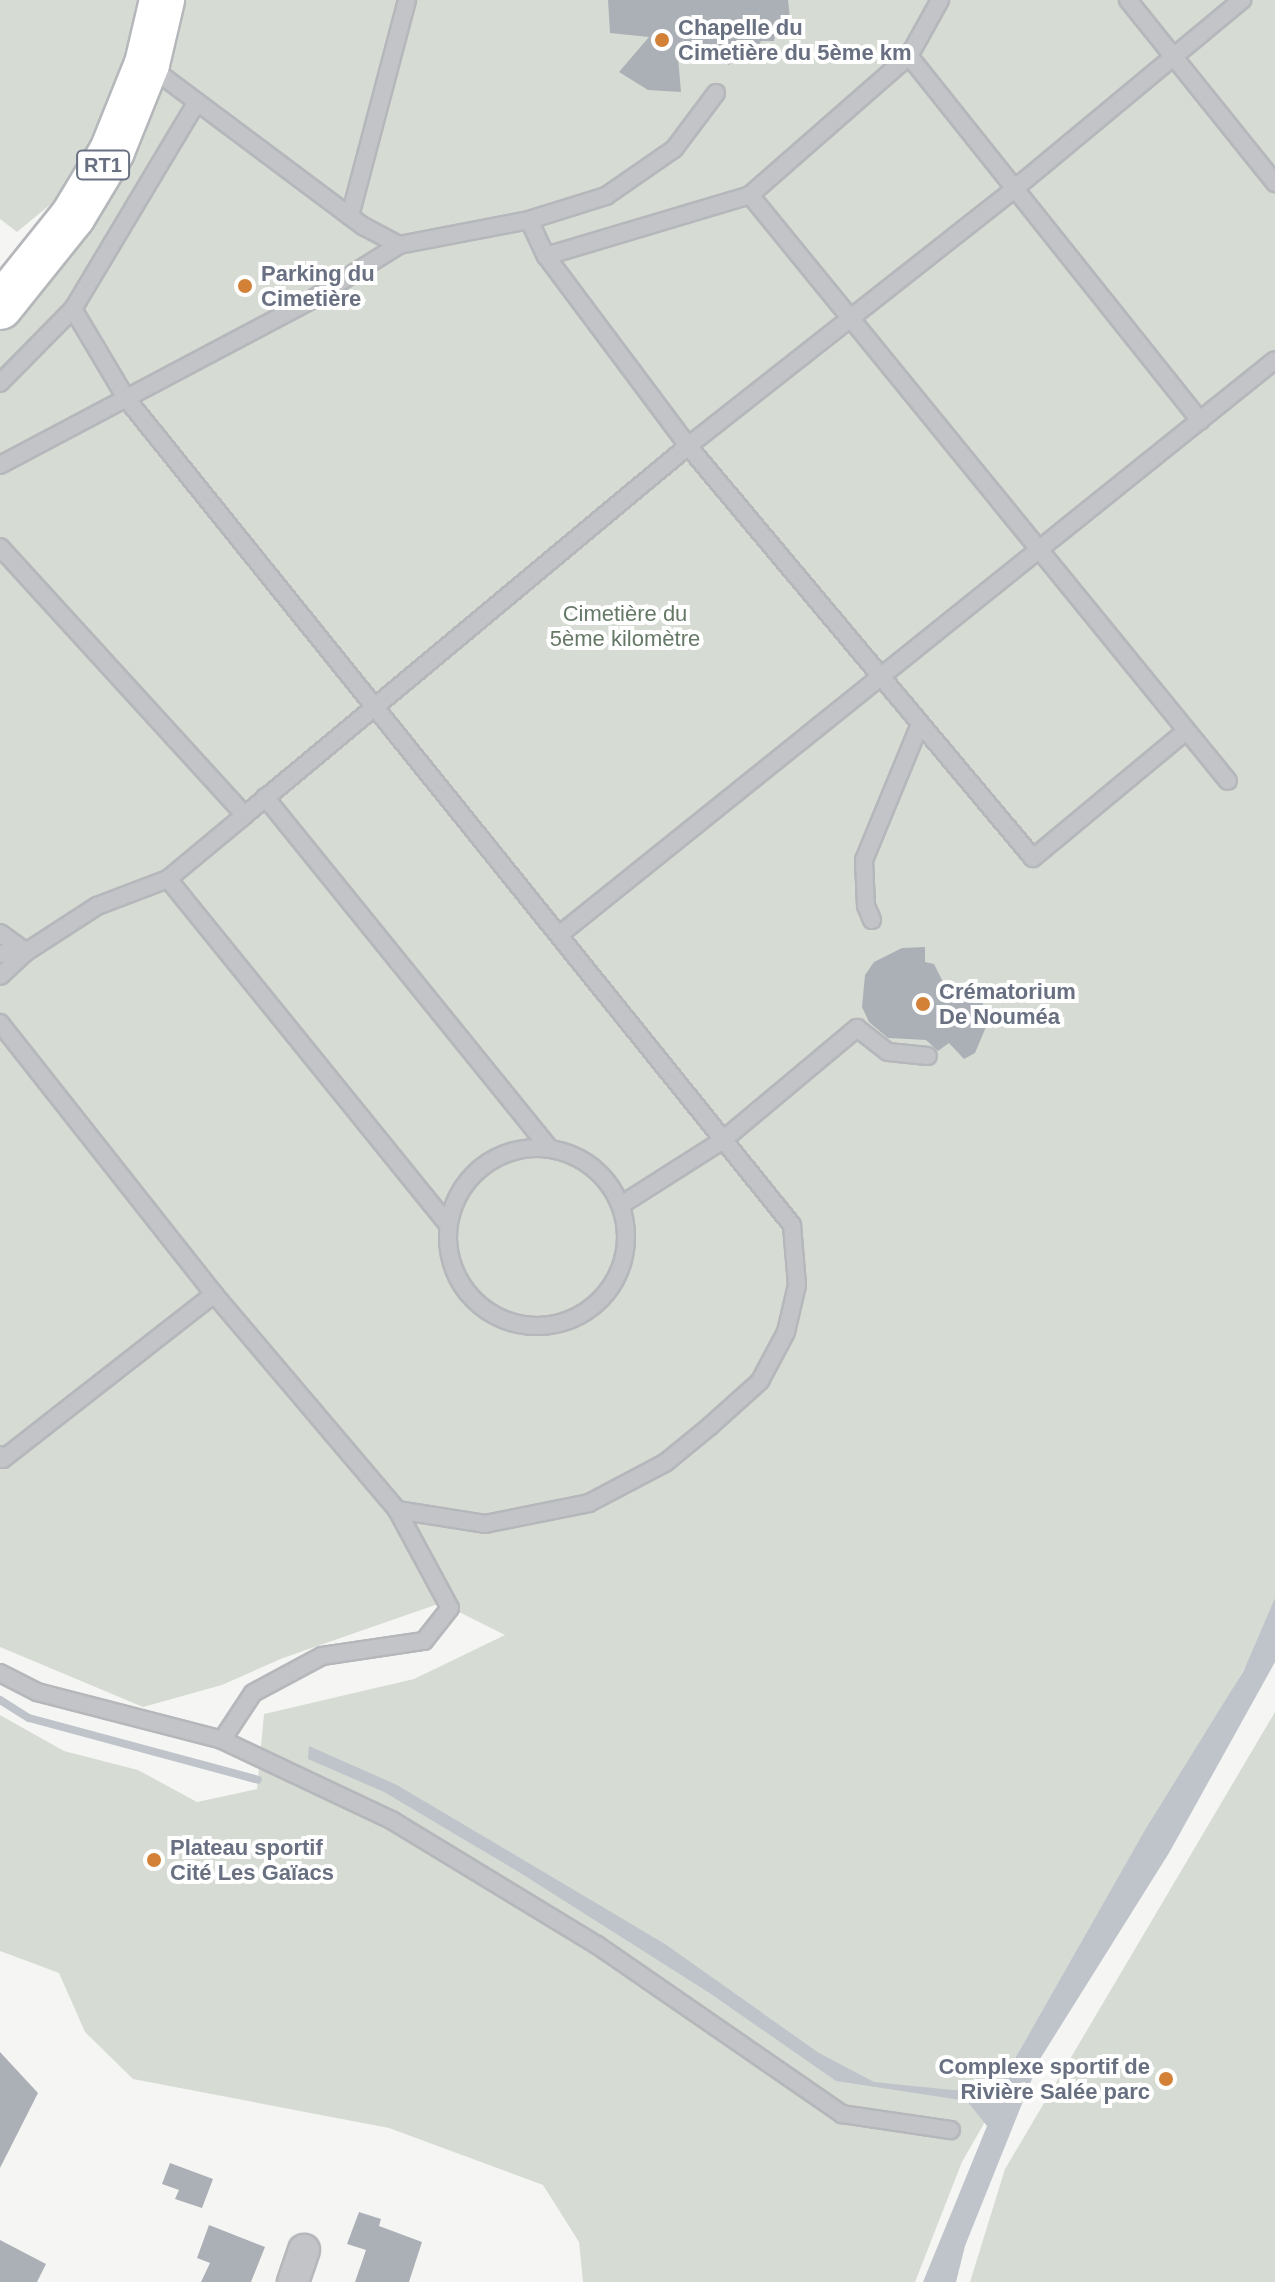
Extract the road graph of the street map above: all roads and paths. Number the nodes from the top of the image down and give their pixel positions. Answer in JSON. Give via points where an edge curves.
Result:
{"nodes":[{"id":1,"x":162,"y":0,"type":"edge"},
{"id":2,"x":407,"y":0,"type":"edge"},
{"id":3,"x":940,"y":0,"type":"edge"},
{"id":4,"x":1128,"y":0,"type":"edge"},
{"id":5,"x":1242,"y":0,"type":"edge"},
{"id":6,"x":909,"y":56,"type":"junction"},
{"id":7,"x":1174,"y":57,"type":"junction"},
{"id":8,"x":147,"y":64,"type":"junction"},
{"id":9,"x":716,"y":93,"type":"dead end"},
{"id":10,"x":197,"y":102,"type":"junction"},
{"id":11,"x":1275,"y":183,"type":"edge"},
{"id":12,"x":1013,"y":190,"type":"junction"},
{"id":13,"x":750,"y":195,"type":"junction"},
{"id":14,"x":350,"y":216,"type":"junction"},
{"id":15,"x":529,"y":220,"type":"junction"},
{"id":16,"x":399,"y":245,"type":"junction"},
{"id":17,"x":546,"y":256,"type":"junction"},
{"id":18,"x":0,"y":307,"type":"edge"},
{"id":19,"x":73,"y":309,"type":"junction"},
{"id":20,"x":852,"y":317,"type":"junction"},
{"id":21,"x":1275,"y":360,"type":"edge"},
{"id":22,"x":0,"y":383,"type":"edge"},
{"id":23,"x":126,"y":398,"type":"junction"},
{"id":24,"x":1200,"y":421,"type":"junction"},
{"id":25,"x":688,"y":446,"type":"junction"},
{"id":26,"x":0,"y":465,"type":"edge"},
{"id":27,"x":0,"y":547,"type":"edge"},
{"id":28,"x":1038,"y":547,"type":"junction"},
{"id":29,"x":879,"y":675,"type":"junction"},
{"id":30,"x":373,"y":705,"type":"junction"},
{"id":31,"x":920,"y":724,"type":"junction"},
{"id":32,"x":1186,"y":731,"type":"junction"},
{"id":33,"x":1228,"y":781,"type":"dead end"},
{"id":34,"x":265,"y":797,"type":"junction"},
{"id":35,"x":245,"y":815,"type":"junction"},
{"id":36,"x":168,"y":879,"type":"junction"},
{"id":37,"x":865,"y":915,"type":"dead end"},
{"id":38,"x":0,"y":933,"type":"edge"},
{"id":39,"x":559,"y":935,"type":"junction"},
{"id":40,"x":26,"y":952,"type":"junction"},
{"id":41,"x":0,"y":954,"type":"edge"},
{"id":42,"x":0,"y":976,"type":"edge"},
{"id":43,"x":0,"y":1023,"type":"edge"},
{"id":44,"x":928,"y":1056,"type":"dead end"},
{"id":45,"x":723,"y":1140,"type":"junction"},
{"id":46,"x":549,"y":1148,"type":"junction"},
{"id":47,"x":621,"y":1205,"type":"junction"},
{"id":48,"x":448,"y":1225,"type":"junction"},
{"id":49,"x":214,"y":1294,"type":"junction"},
{"id":50,"x":0,"y":1455,"type":"edge"},
{"id":51,"x":397,"y":1510,"type":"junction"},
{"id":52,"x":0,"y":1673,"type":"edge"},
{"id":53,"x":222,"y":1740,"type":"junction"},
{"id":54,"x":951,"y":2130,"type":"dead end"},
{"id":55,"x":304,"y":2250,"type":"dead end"},
{"id":56,"x":293,"y":2282,"type":"edge"}],
"edges":[{"from":1,"to":8,"type":"main road","number":"RT1"},
{"from":2,"to":14,"type":"lane"},
{"from":3,"to":6,"type":"lane"},
{"from":4,"to":7,"type":"lane"},
{"from":5,"to":7,"type":"lane"},
{"from":6,"to":12,"type":"lane"},
{"from":6,"to":13,"type":"lane"},
{"from":7,"to":11,"type":"lane"},
{"from":7,"to":12,"type":"lane"},
{"from":8,"to":10,"type":"lane"},
{"from":8,"to":18,"type":"main road","number":"RT1","via":[[112,151],[73,216]]},
{"from":9,"to":15,"type":"lane","via":[[674,149],[606,196]]},
{"from":10,"to":14,"type":"lane"},
{"from":10,"to":19,"type":"lane"},
{"from":12,"to":20,"type":"lane"},
{"from":12,"to":24,"type":"lane"},
{"from":13,"to":17,"type":"lane"},
{"from":13,"to":20,"type":"lane"},
{"from":14,"to":16,"type":"lane"},
{"from":15,"to":16,"type":"lane"},
{"from":15,"to":17,"type":"lane"},
{"from":16,"to":23,"type":"lane","via":[[311,300]]},
{"from":17,"to":25,"type":"lane"},
{"from":19,"to":22,"type":"lane"},
{"from":19,"to":23,"type":"lane"},
{"from":20,"to":25,"type":"lane"},
{"from":20,"to":28,"type":"lane"},
{"from":21,"to":24,"type":"lane"},
{"from":23,"to":26,"type":"lane"},
{"from":23,"to":30,"type":"lane"},
{"from":24,"to":28,"type":"lane"},
{"from":25,"to":29,"type":"lane"},
{"from":25,"to":30,"type":"lane"},
{"from":27,"to":35,"type":"lane"},
{"from":28,"to":29,"type":"lane"},
{"from":28,"to":32,"type":"lane"},
{"from":29,"to":31,"type":"lane"},
{"from":29,"to":39,"type":"lane"},
{"from":30,"to":34,"type":"lane"},
{"from":30,"to":39,"type":"lane"},
{"from":31,"to":32,"type":"lane","via":[[1033,858]]},
{"from":31,"to":37,"type":"lane","via":[[864,860]]},
{"from":32,"to":33,"type":"lane"},
{"from":34,"to":35,"type":"lane"},
{"from":34,"to":46,"type":"lane"},
{"from":35,"to":36,"type":"lane"},
{"from":36,"to":40,"type":"lane","via":[[97,906]]},
{"from":36,"to":48,"type":"lane"},
{"from":38,"to":40,"type":"lane"},
{"from":39,"to":45,"type":"lane"},
{"from":40,"to":41,"type":"lane"},
{"from":40,"to":42,"type":"lane"},
{"from":43,"to":49,"type":"lane"},
{"from":44,"to":45,"type":"lane","via":[[888,1052],[857,1028]]},
{"from":45,"to":47,"type":"lane"},
{"from":45,"to":51,"type":"lane","via":[[792,1225],[797,1285],[786,1332],[760,1381],[665,1463],[589,1503],[485,1524]]},
{"from":46,"to":47,"type":"lane","via":[[593,1167]]},
{"from":46,"to":48,"type":"lane","via":[[521,1149],[483,1167],[456,1198]]},
{"from":47,"to":48,"type":"lane","via":[[627,1234],[623,1263],[610,1289],[589,1310],[562,1323],[533,1326],[504,1320],[479,1305],[459,1282],[449,1255]]},
{"from":49,"to":50,"type":"lane","via":[[3,1459]]},
{"from":49,"to":51,"type":"lane"},
{"from":51,"to":53,"type":"lane","via":[[450,1608],[424,1641],[322,1656],[253,1693]]},
{"from":52,"to":53,"type":"lane","via":[[37,1692]]},
{"from":53,"to":54,"type":"lane","via":[[393,1821],[597,1945],[842,2114]]},
{"from":55,"to":56,"type":"street"}]}
